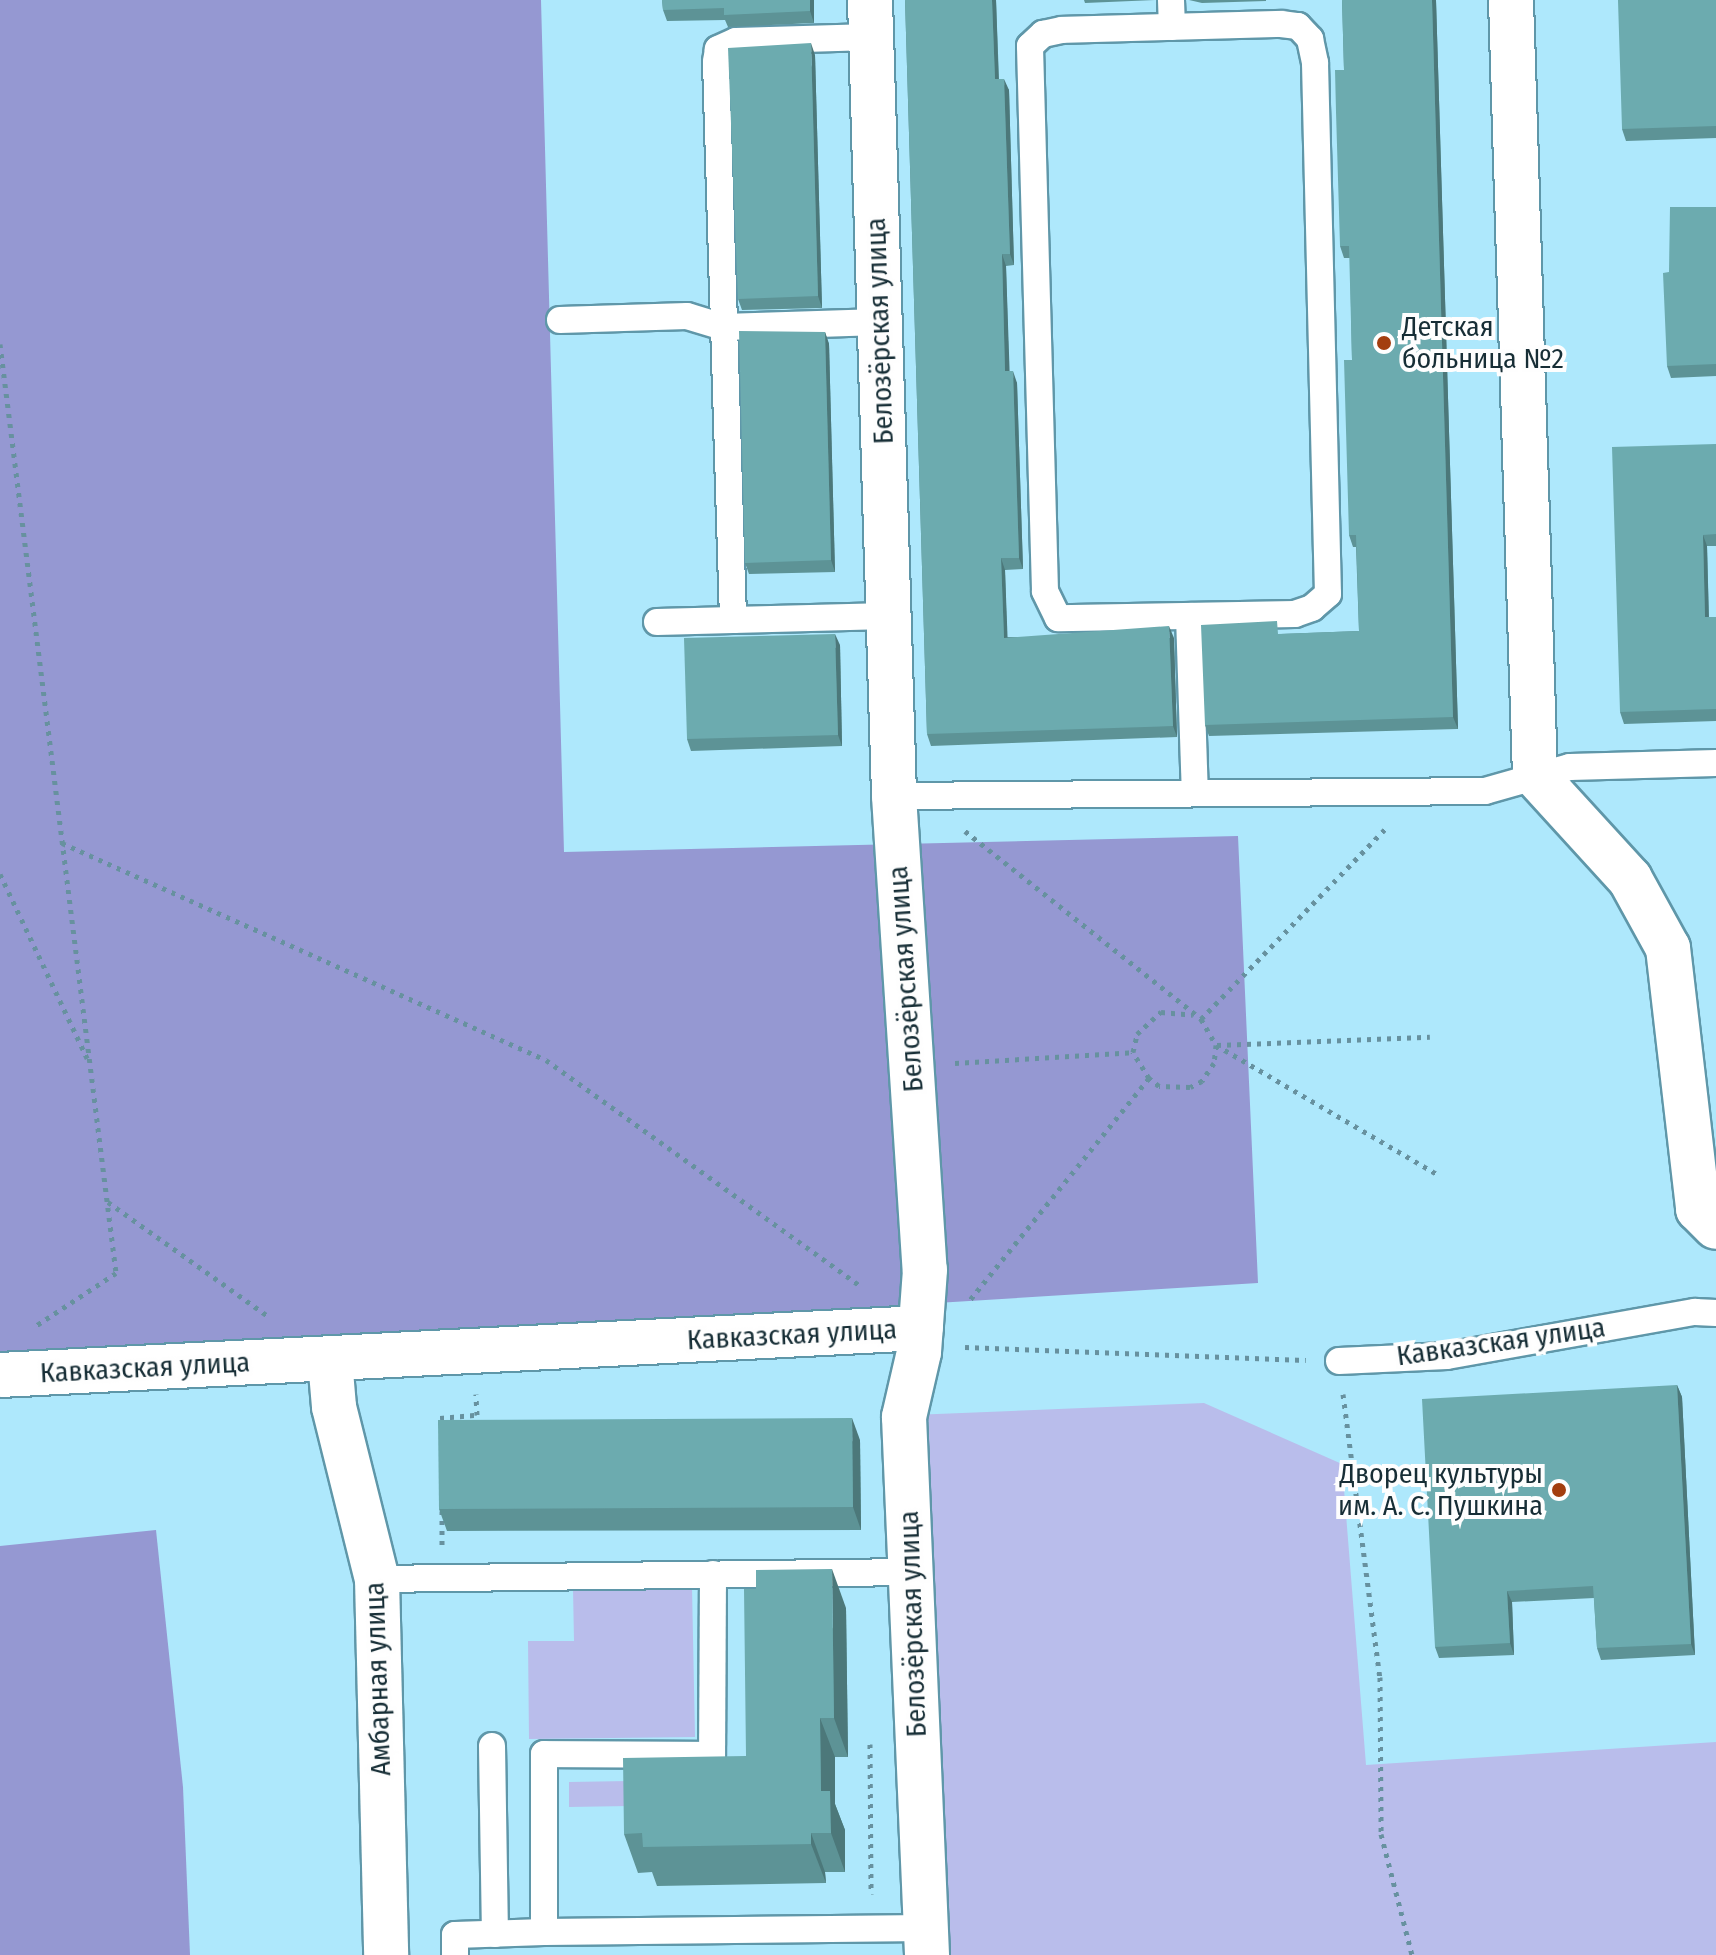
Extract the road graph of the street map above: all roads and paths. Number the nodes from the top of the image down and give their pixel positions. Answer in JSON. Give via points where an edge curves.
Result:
{"nodes":[{"id":1,"x":1171,"y":0,"type":"edge"},
{"id":2,"x":1511,"y":0,"type":"edge"},
{"id":3,"x":871,"y":19,"type":"edge"},
{"id":4,"x":1172,"y":27,"type":"junction"},
{"id":5,"x":560,"y":320,"type":"dead end"},
{"id":6,"x":880,"y":322,"type":"junction"},
{"id":7,"x":724,"y":327,"type":"junction"},
{"id":8,"x":0,"y":344,"type":"edge"},
{"id":9,"x":888,"y":616,"type":"junction"},
{"id":10,"x":1189,"y":616,"type":"junction"},
{"id":11,"x":733,"y":620,"type":"junction"},
{"id":12,"x":657,"y":622,"type":"dead end"},
{"id":13,"x":1716,"y":763,"type":"edge"},
{"id":14,"x":1535,"y":775,"type":"junction"},
{"id":15,"x":1420,"y":792,"type":"junction"},
{"id":16,"x":1195,"y":793,"type":"junction"},
{"id":17,"x":907,"y":796,"type":"junction"},
{"id":18,"x":62,"y":843,"type":"junction"},
{"id":19,"x":0,"y":874,"type":"edge"},
{"id":20,"x":1201,"y":1019,"type":"junction"},
{"id":21,"x":1430,"y":1037,"type":"dead end"},
{"id":22,"x":1216,"y":1045,"type":"junction"},
{"id":23,"x":1133,"y":1052,"type":"junction"},
{"id":24,"x":90,"y":1063,"type":"junction"},
{"id":25,"x":912,"y":1066,"type":"junction"},
{"id":26,"x":1149,"y":1078,"type":"junction"},
{"id":27,"x":1437,"y":1174,"type":"dead end"},
{"id":28,"x":107,"y":1201,"type":"junction"},
{"id":29,"x":1716,"y":1227,"type":"edge"},
{"id":30,"x":963,"y":1309,"type":"dead end"},
{"id":31,"x":1716,"y":1313,"type":"edge"},
{"id":32,"x":921,"y":1328,"type":"junction"},
{"id":33,"x":26,"y":1333,"type":"dead end"},
{"id":34,"x":330,"y":1360,"type":"junction"},
{"id":35,"x":1339,"y":1361,"type":"junction"},
{"id":36,"x":0,"y":1375,"type":"edge"},
{"id":37,"x":476,"y":1393,"type":"dead end"},
{"id":38,"x":441,"y":1433,"type":"edge"},
{"id":39,"x":441,"y":1494,"type":"edge"},
{"id":40,"x":442,"y":1555,"type":"dead end"},
{"id":41,"x":910,"y":1572,"type":"junction"},
{"id":42,"x":713,"y":1574,"type":"junction"},
{"id":43,"x":377,"y":1579,"type":"junction"},
{"id":44,"x":870,"y":1741,"type":"dead end"},
{"id":45,"x":492,"y":1746,"type":"dead end"},
{"id":46,"x":871,"y":1910,"type":"dead end"},
{"id":47,"x":544,"y":1932,"type":"junction"},
{"id":48,"x":495,"y":1934,"type":"junction"},
{"id":49,"x":926,"y":1942,"type":"edge"},
{"id":50,"x":667,"y":1943,"type":"edge"},
{"id":51,"x":386,"y":1955,"type":"edge"},
{"id":52,"x":455,"y":1955,"type":"edge"},
{"id":53,"x":1412,"y":1955,"type":"edge"}],
"edges":[{"from":1,"to":4,"type":"lane"},
{"from":2,"to":14,"type":"street"},
{"from":3,"to":6,"type":"street","name":"Белозёрская улица"},
{"from":3,"to":7,"type":"lane","via":[[736,41],[718,49]]},
{"from":4,"to":10,"type":"lane","via":[[1298,26],[1310,39],[1315,63],[1328,594],[1295,614]]},
{"from":4,"to":10,"type":"lane","via":[[1062,30],[1043,34],[1030,46],[1045,575],[1049,606],[1058,618]]},
{"from":5,"to":7,"type":"lane","via":[[687,316]]},
{"from":6,"to":7,"type":"lane"},
{"from":6,"to":9,"type":"street","name":"Белозёрская улица"},
{"from":7,"to":11,"type":"lane"},
{"from":8,"to":18,"type":"path"},
{"from":9,"to":11,"type":"lane"},
{"from":9,"to":17,"type":"street","name":"Белозёрская улица"},
{"from":10,"to":16,"type":"lane"},
{"from":11,"to":12,"type":"lane"},
{"from":13,"to":14,"type":"lane","via":[[1570,767]]},
{"from":14,"to":15,"type":"lane","via":[[1485,791]]},
{"from":14,"to":29,"type":"street","via":[[1630,879],[1668,948],[1698,1209]]},
{"from":15,"to":16,"type":"lane"},
{"from":15,"to":20,"type":"path"},
{"from":16,"to":17,"type":"lane"},
{"from":17,"to":20,"type":"path"},
{"from":17,"to":25,"type":"street","name":"Белозёрская улица"},
{"from":18,"to":24,"type":"path"},
{"from":18,"to":32,"type":"path","via":[[546,1060]]},
{"from":19,"to":24,"type":"path"},
{"from":20,"to":22,"type":"path"},
{"from":20,"to":23,"type":"path","via":[[1174,1009],[1161,1012],[1137,1034]]},
{"from":21,"to":22,"type":"path"},
{"from":22,"to":26,"type":"path","via":[[1214,1063],[1202,1081],[1190,1087],[1159,1086]]},
{"from":22,"to":27,"type":"path"},
{"from":23,"to":25,"type":"path"},
{"from":23,"to":26,"type":"path"},
{"from":24,"to":28,"type":"path"},
{"from":25,"to":32,"type":"street","name":"Белозёрская улица","via":[[925,1270]]},
{"from":26,"to":30,"type":"path"},
{"from":28,"to":33,"type":"path","via":[[116,1273]]},
{"from":28,"to":34,"type":"path"},
{"from":31,"to":35,"type":"lane","name":"Кавказская улица","via":[[1695,1312],[1447,1356]]},
{"from":32,"to":34,"type":"street","name":"Кавказская улица"},
{"from":32,"to":35,"type":"path","name":"Кавказская улица","via":[[933,1346]]},
{"from":32,"to":41,"type":"street","name":"Белозёрская улица","via":[[904,1417]]},
{"from":34,"to":36,"type":"street","name":"Кавказская улица"},
{"from":34,"to":43,"type":"street","name":"Амбарная улица","via":[[334,1407]]},
{"from":35,"to":53,"type":"path","via":[[1380,1677],[1381,1834]]},
{"from":37,"to":38,"type":"path","via":[[477,1415],[440,1418]]},
{"from":39,"to":40,"type":"path"},
{"from":41,"to":42,"type":"lane"},
{"from":41,"to":49,"type":"street","name":"Белозёрская улица"},
{"from":42,"to":43,"type":"lane"},
{"from":42,"to":47,"type":"lane","via":[[712,1755],[544,1754]]},
{"from":43,"to":51,"type":"street","name":"Амбарная улица"},
{"from":44,"to":46,"type":"path"},
{"from":45,"to":48,"type":"lane"},
{"from":47,"to":48,"type":"lane"},
{"from":47,"to":50,"type":"lane"},
{"from":48,"to":52,"type":"lane","via":[[455,1935]]},
{"from":49,"to":50,"type":"lane"}]}
